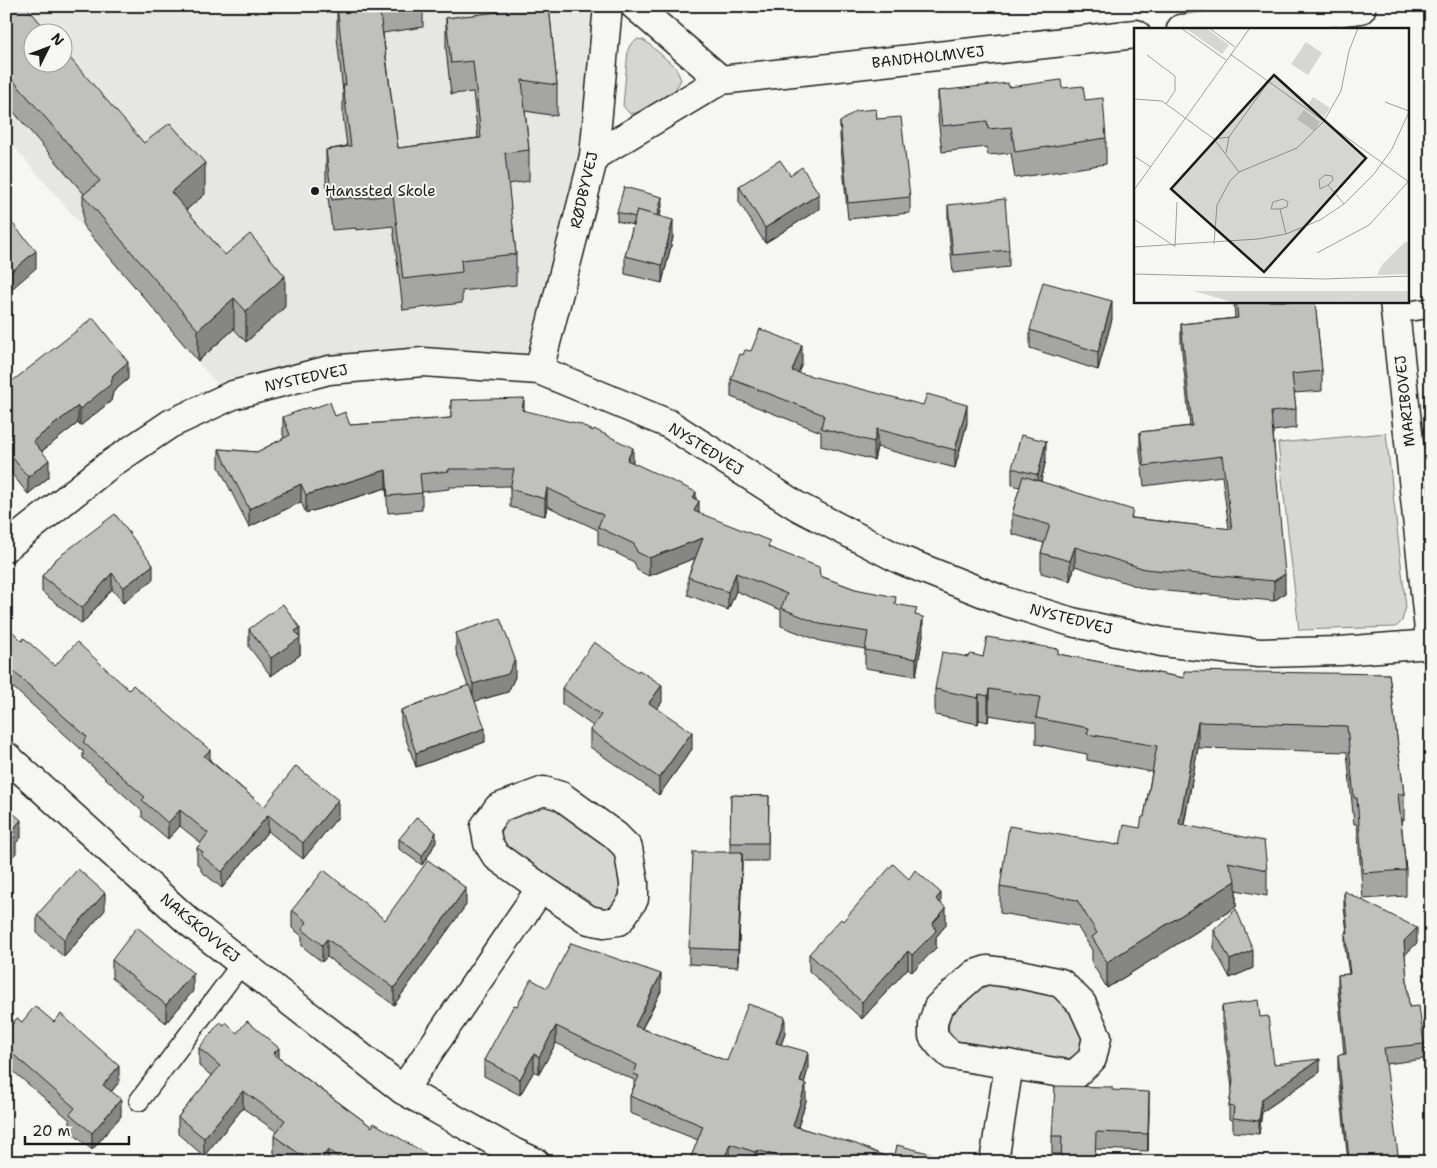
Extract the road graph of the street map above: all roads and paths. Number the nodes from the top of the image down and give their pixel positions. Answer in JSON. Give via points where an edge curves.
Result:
{"nodes":[{"id":1,"x":608,"y":6,"type":"edge"},
{"id":2,"x":635,"y":6,"type":"edge"},
{"id":3,"x":1362,"y":15,"type":"edge"},
{"id":4,"x":1194,"y":28,"type":"edge"},
{"id":5,"x":1134,"y":34,"type":"edge"},
{"id":6,"x":721,"y":80,"type":"junction"},
{"id":7,"x":594,"y":156,"type":"junction"},
{"id":8,"x":1395,"y":307,"type":"edge"},
{"id":9,"x":1431,"y":308,"type":"edge"},
{"id":10,"x":539,"y":370,"type":"junction"},
{"id":11,"x":6,"y":547,"type":"edge"},
{"id":12,"x":1430,"y":644,"type":"edge"},
{"id":13,"x":1431,"y":649,"type":"edge"},
{"id":14,"x":6,"y":756,"type":"edge"},
{"id":15,"x":541,"y":888,"type":"junction"},
{"id":16,"x":242,"y":963,"type":"junction"},
{"id":17,"x":1009,"y":1064,"type":"junction"},
{"id":18,"x":403,"y":1090,"type":"junction"},
{"id":19,"x":139,"y":1100,"type":"dead end"},
{"id":20,"x":535,"y":1162,"type":"edge"},
{"id":21,"x":994,"y":1162,"type":"edge"}],
"edges":[{"from":1,"to":7,"type":"street","name":"RØDBYVEJ"},
{"from":2,"to":6,"type":"street"},
{"from":3,"to":4,"type":"street"},
{"from":5,"to":6,"type":"street","name":"BANDHOLMVEJ"},
{"from":6,"to":7,"type":"street","name":"BANDHOLMVEJ"},
{"from":7,"to":10,"type":"street","name":"RØDBYVEJ"},
{"from":8,"to":9,"type":"lane"},
{"from":8,"to":12,"type":"street","name":"MARIBOVEJ"},
{"from":10,"to":11,"type":"street","name":"NYSTEDVEJ","via":[[414,362],[329,370],[233,395],[170,424],[110,465]]},
{"from":10,"to":12,"type":"street","name":"NYSTEDVEJ","via":[[669,424],[796,506],[901,560],[1004,601],[1072,622],[1162,642],[1259,653]]},
{"from":12,"to":13,"type":"street","name":"MARIBOVEJ"},
{"from":14,"to":16,"type":"street","name":"NAKSKOVVEJ","via":[[188,921]]},
{"from":15,"to":15,"type":"street","via":[[589,920],[604,923],[619,921],[634,899],[628,848],[561,796],[544,791],[498,808],[485,826],[488,843],[496,856]]},
{"from":15,"to":18,"type":"street"},
{"from":16,"to":18,"type":"street","name":"NAKSKOVVEJ"},
{"from":16,"to":19,"type":"lane"},
{"from":17,"to":17,"type":"street","via":[[1074,1074],[1092,1059],[1097,1037],[1082,1004],[1061,983],[988,970],[975,974],[938,1008],[933,1036],[951,1055]]},
{"from":17,"to":21,"type":"street"},
{"from":18,"to":20,"type":"street","name":"NAKSKOVVEJ"}]}
